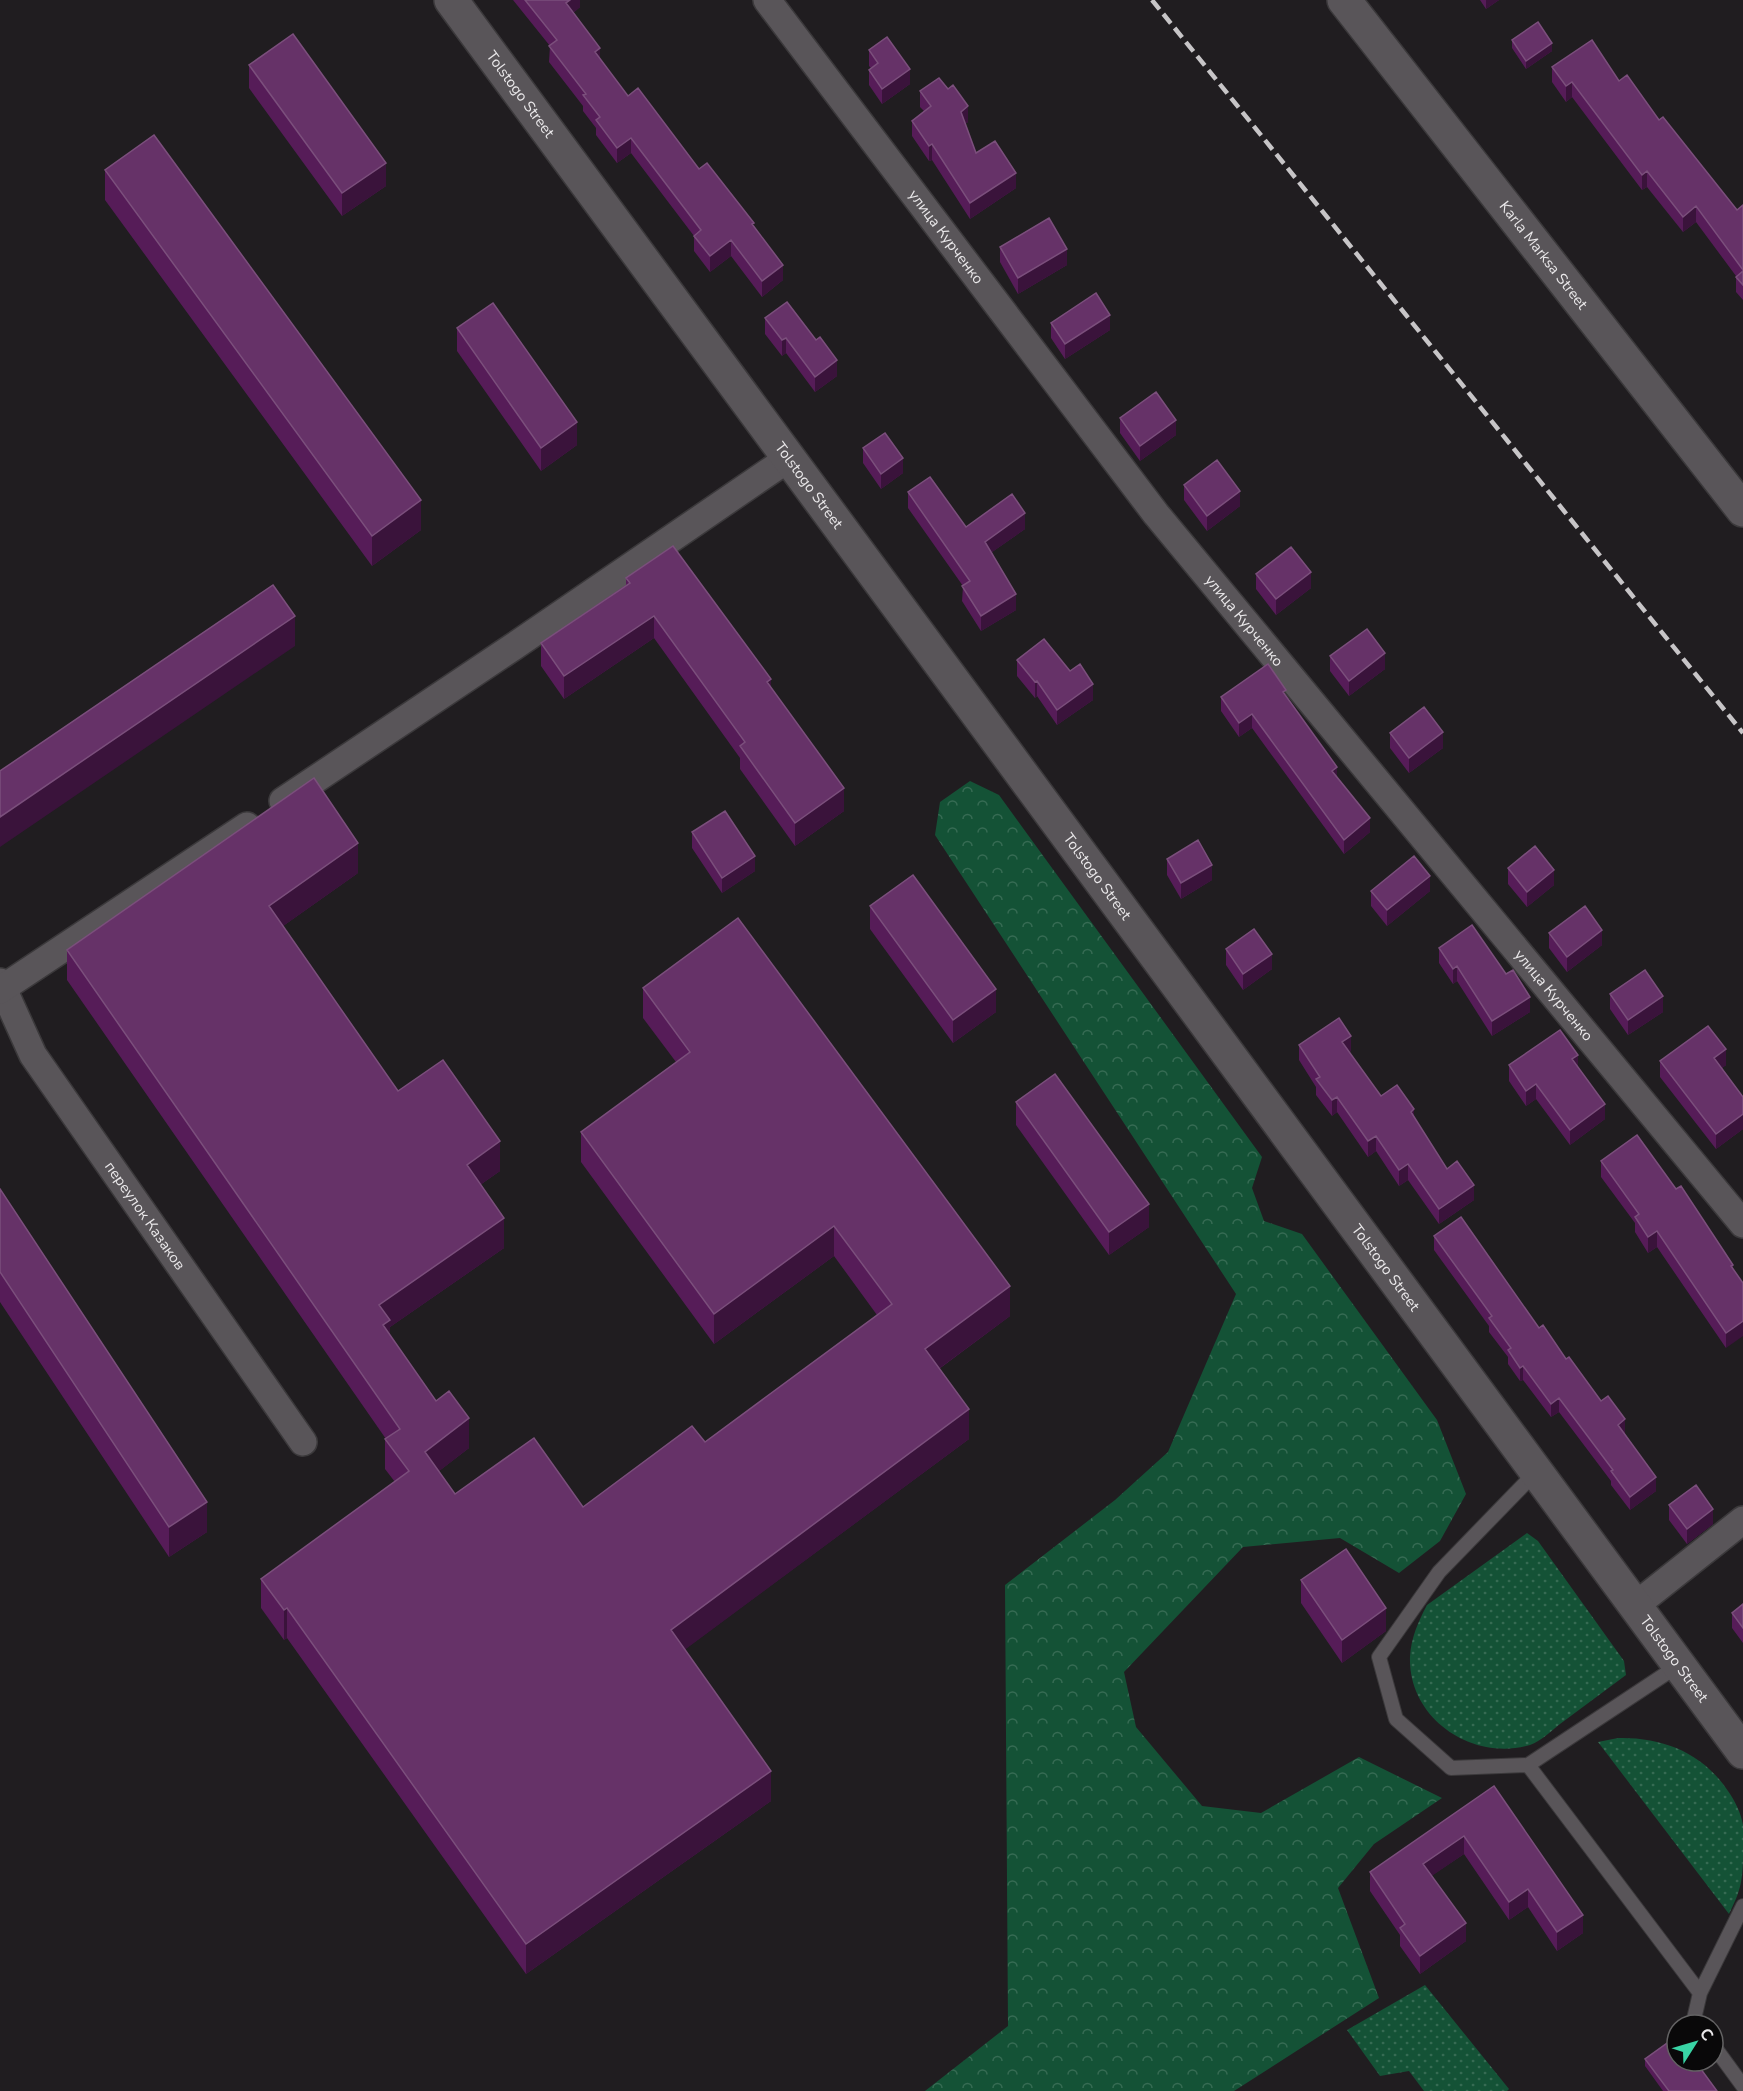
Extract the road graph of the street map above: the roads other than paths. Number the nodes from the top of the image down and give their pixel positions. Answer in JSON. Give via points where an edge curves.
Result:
{"nodes":[{"id":1,"x":451,"y":0,"type":"edge"},
{"id":2,"x":767,"y":0,"type":"edge"},
{"id":3,"x":1344,"y":0,"type":"edge"},
{"id":4,"x":789,"y":458,"type":"junction"},
{"id":5,"x":1743,"y":510,"type":"edge"},
{"id":6,"x":1,"y":987,"type":"edge"},
{"id":7,"x":1743,"y":1224,"type":"edge"},
{"id":8,"x":303,"y":1442,"type":"dead end"},
{"id":9,"x":1537,"y":1471,"type":"junction"},
{"id":10,"x":1743,"y":1520,"type":"edge"},
{"id":11,"x":1636,"y":1605,"type":"junction"},
{"id":12,"x":1679,"y":1665,"type":"junction"},
{"id":13,"x":1743,"y":1752,"type":"edge"},
{"id":14,"x":1528,"y":1765,"type":"junction"},
{"id":15,"x":1743,"y":1906,"type":"edge"},
{"id":16,"x":1700,"y":1993,"type":"junction"},
{"id":17,"x":1695,"y":2013,"type":"edge"},
{"id":18,"x":1725,"y":2062,"type":"edge"},
{"id":19,"x":1743,"y":2086,"type":"edge"}],
"edges":[{"from":1,"to":4,"type":"main road","name":"Tolstogo Street"},
{"from":2,"to":7,"type":"street","name":"улица Курченко","via":[[1156,514]]},
{"from":3,"to":5,"type":"main road","name":"Karla Marksa Street"},
{"from":4,"to":6,"type":"street","via":[[513,647]]},
{"from":4,"to":9,"type":"main road","name":"Tolstogo Street"},
{"from":6,"to":8,"type":"street","name":"переулок Казаков","via":[[33,1055]]},
{"from":9,"to":11,"type":"main road","name":"Tolstogo Street"},
{"from":9,"to":14,"type":"lane","via":[[1439,1572],[1379,1657],[1396,1719],[1451,1768]]},
{"from":10,"to":11,"type":"street"},
{"from":11,"to":12,"type":"main road","name":"Tolstogo Street"},
{"from":12,"to":13,"type":"main road","name":"Tolstogo Street"},
{"from":12,"to":14,"type":"lane"},
{"from":14,"to":16,"type":"lane"},
{"from":15,"to":16,"type":"lane"},
{"from":16,"to":17,"type":"lane"},
{"from":18,"to":19,"type":"lane"}]}
